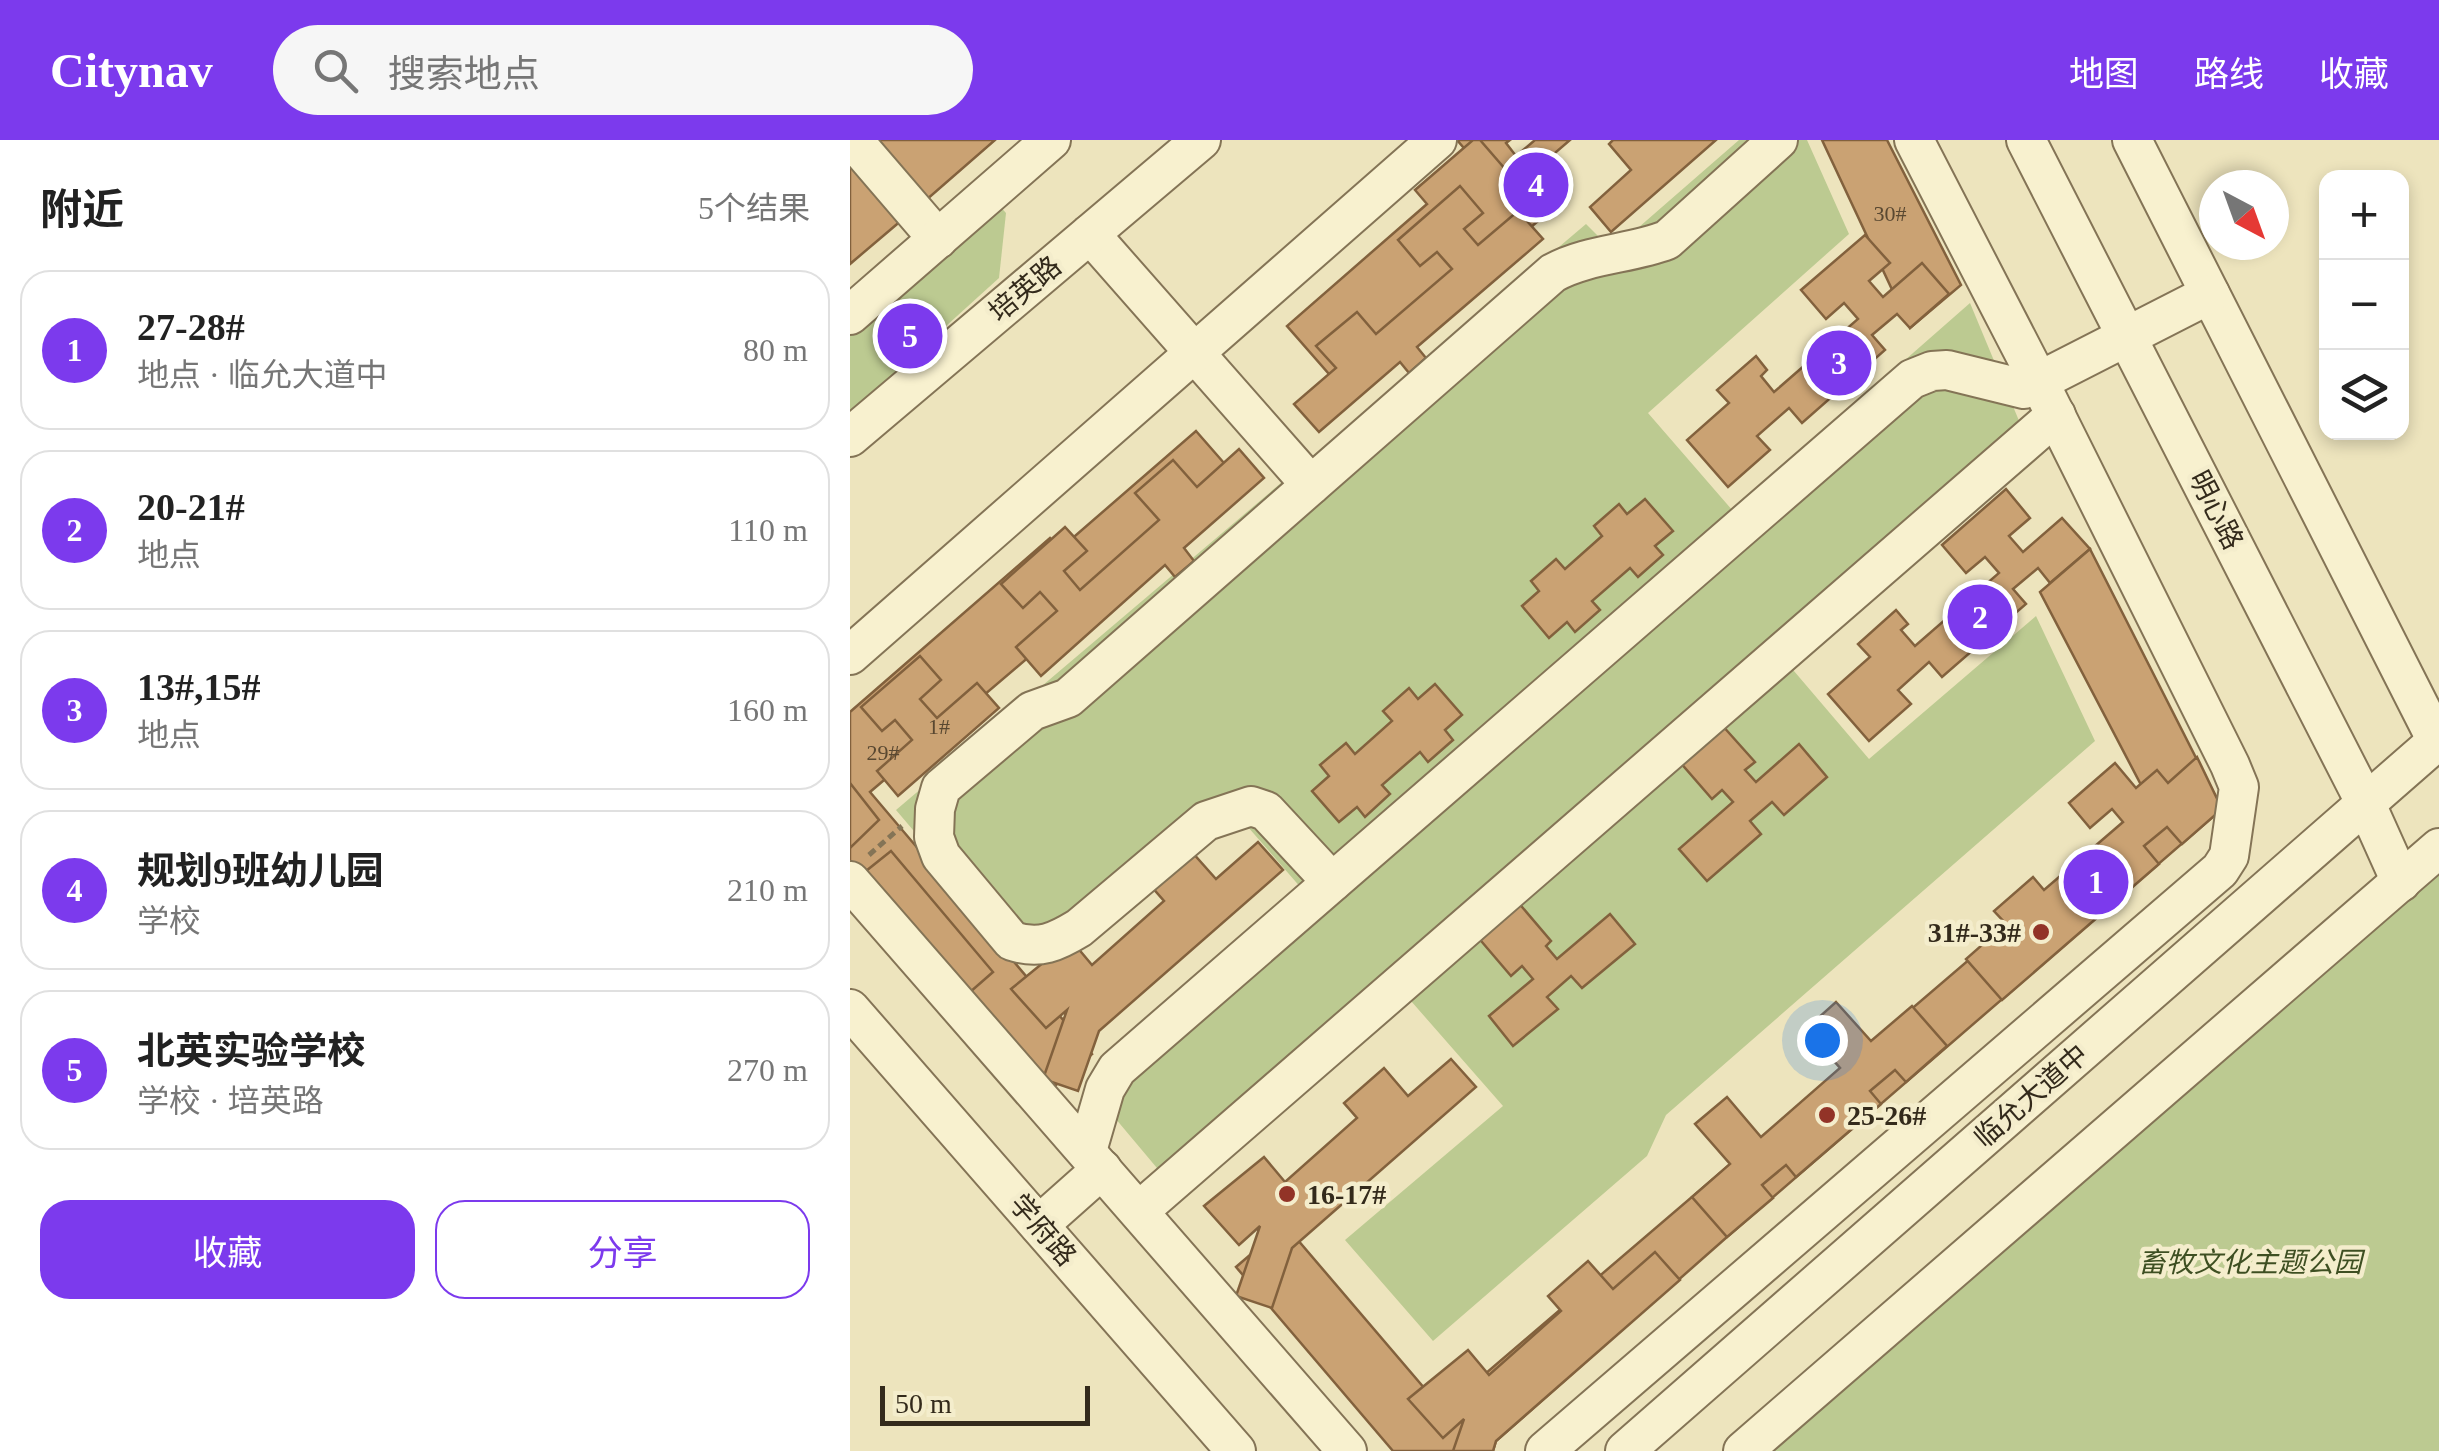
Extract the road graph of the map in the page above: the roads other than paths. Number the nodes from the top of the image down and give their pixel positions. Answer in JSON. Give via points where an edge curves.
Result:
{"nodes":[{"id":1,"x":853,"y":140,"type":"edge"},
{"id":2,"x":1051,"y":140,"type":"edge"},
{"id":3,"x":1201,"y":140,"type":"edge"},
{"id":4,"x":1436,"y":140,"type":"edge"},
{"id":5,"x":1778,"y":140,"type":"edge"},
{"id":6,"x":1914,"y":140,"type":"edge"},
{"id":7,"x":2026,"y":140,"type":"edge"},
{"id":8,"x":2132,"y":140,"type":"edge"},
{"id":9,"x":1090,"y":234,"type":"junction"},
{"id":10,"x":938,"y":239,"type":"junction"},
{"id":11,"x":2210,"y":294,"type":"junction"},
{"id":12,"x":850,"y":315,"type":"edge"},
{"id":13,"x":2128,"y":337,"type":"junction"},
{"id":14,"x":1195,"y":353,"type":"junction"},
{"id":15,"x":2047,"y":398,"type":"junction"},
{"id":16,"x":850,"y":437,"type":"edge"},
{"id":17,"x":1311,"y":485,"type":"junction"},
{"id":18,"x":850,"y":655,"type":"edge"},
{"id":19,"x":2438,"y":743,"type":"edge"},
{"id":20,"x":2366,"y":804,"type":"junction"},
{"id":21,"x":2439,"y":848,"type":"edge"},
{"id":22,"x":857,"y":870,"type":"edge"},
{"id":23,"x":1332,"y":882,"type":"junction"},
{"id":24,"x":2400,"y":882,"type":"junction"},
{"id":25,"x":850,"y":1009,"type":"edge"},
{"id":26,"x":2016,"y":1046,"type":"junction"},
{"id":27,"x":2046,"y":1083,"type":"junction"},
{"id":28,"x":1095,"y":1160,"type":"junction"},
{"id":29,"x":1139,"y":1212,"type":"junction"},
{"id":30,"x":1039,"y":1225,"type":"junction"},
{"id":31,"x":1236,"y":1451,"type":"edge"},
{"id":32,"x":1347,"y":1451,"type":"edge"},
{"id":33,"x":1545,"y":1451,"type":"edge"},
{"id":34,"x":1625,"y":1451,"type":"edge"},
{"id":35,"x":1743,"y":1451,"type":"edge"}],
"edges":[{"from":1,"to":10,"type":"street"},
{"from":2,"to":10,"type":"street"},
{"from":3,"to":9,"type":"street","name":"培英路"},
{"from":4,"to":14,"type":"street"},
{"from":5,"to":17,"type":"street","via":[[1668,240],[1572,262],[1552,274]]},
{"from":6,"to":15,"type":"street"},
{"from":7,"to":13,"type":"street","name":"明心路"},
{"from":8,"to":11,"type":"street"},
{"from":9,"to":14,"type":"street"},
{"from":9,"to":16,"type":"street","name":"培英路"},
{"from":10,"to":12,"type":"street"},
{"from":11,"to":13,"type":"street"},
{"from":11,"to":19,"type":"street"},
{"from":13,"to":15,"type":"street"},
{"from":13,"to":20,"type":"street","name":"明心路"},
{"from":14,"to":17,"type":"street"},
{"from":14,"to":18,"type":"street"},
{"from":15,"to":23,"type":"street","via":[[1947,370],[1912,379]]},
{"from":15,"to":26,"type":"street","via":[[2239,787],[2230,856],[2220,870]]},
{"from":15,"to":29,"type":"street"},
{"from":17,"to":23,"type":"street","via":[[1068,698],[1032,711],[941,788],[934,837],[941,856],[1012,941],[1027,946],[1068,935],[1206,821],[1251,806],[1266,811]]},
{"from":19,"to":20,"type":"street","name":"临允大道中"},
{"from":20,"to":24,"type":"street","name":"明心路"},
{"from":20,"to":27,"type":"street","name":"临允大道中"},
{"from":21,"to":24,"type":"street"},
{"from":22,"to":28,"type":"street"},
{"from":23,"to":28,"type":"street","via":[[1116,1070],[1105,1088]]},
{"from":24,"to":35,"type":"street"},
{"from":25,"to":30,"type":"street","name":"学府路"},
{"from":26,"to":27,"type":"street"},
{"from":26,"to":33,"type":"street"},
{"from":27,"to":34,"type":"street","name":"临允大道中"},
{"from":28,"to":29,"type":"street"},
{"from":28,"to":30,"type":"street"},
{"from":29,"to":32,"type":"street"},
{"from":30,"to":31,"type":"street","name":"学府路"}]}
